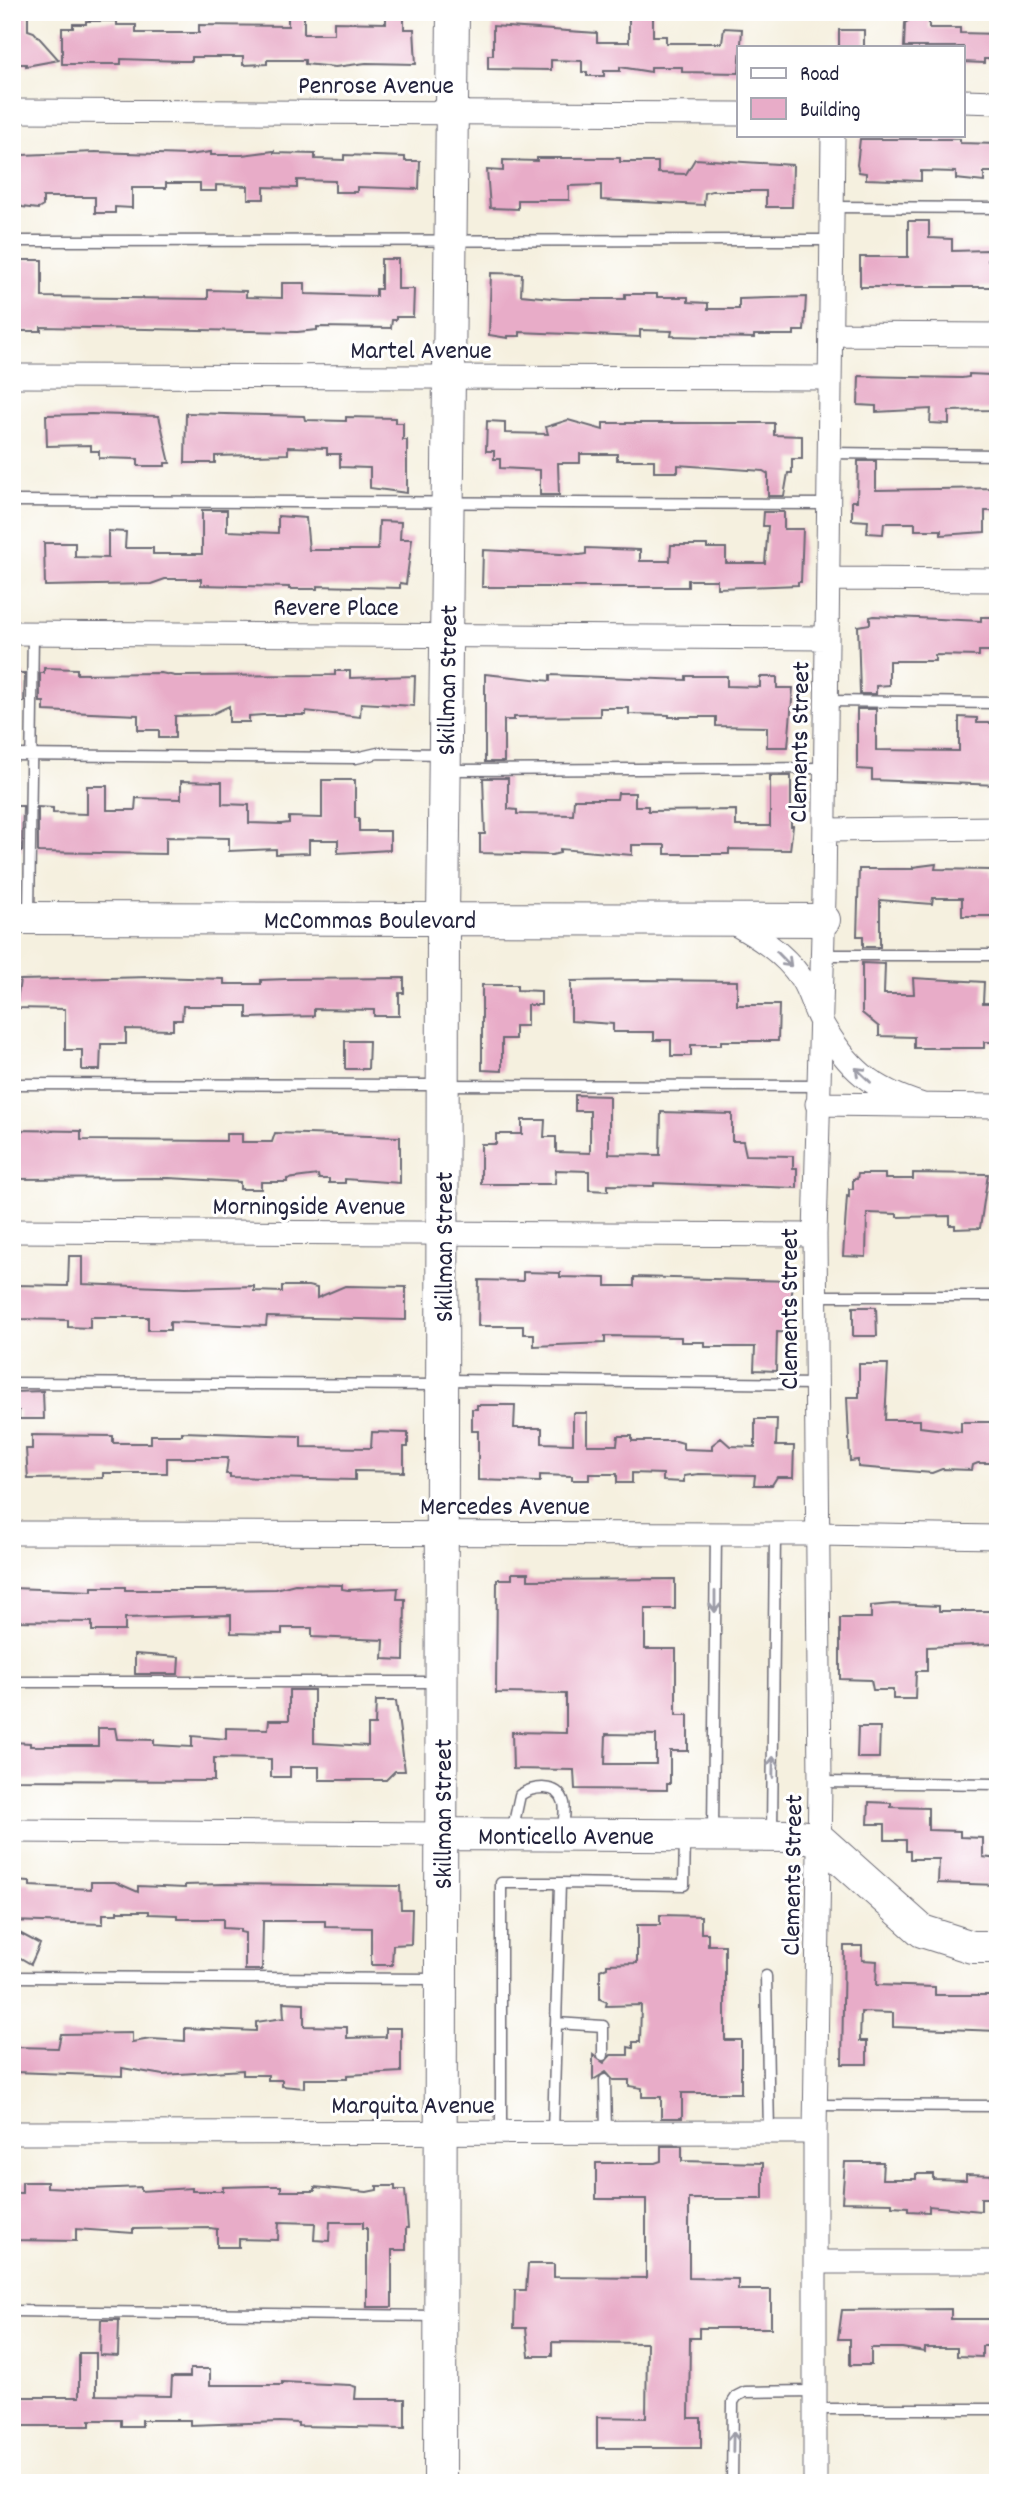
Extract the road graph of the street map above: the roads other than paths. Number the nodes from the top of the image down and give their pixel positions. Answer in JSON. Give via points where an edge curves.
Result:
{"nodes":[{"id":1,"x":453,"y":12,"type":"edge"},
{"id":2,"x":964,"y":102,"type":"edge"},
{"id":3,"x":998,"y":102,"type":"edge"},
{"id":4,"x":12,"y":111,"type":"edge"},
{"id":5,"x":452,"y":113,"type":"junction"},
{"id":6,"x":737,"y":114,"type":"edge"},
{"id":7,"x":833,"y":136,"type":"edge"},
{"id":8,"x":832,"y":207,"type":"junction"},
{"id":9,"x":998,"y":208,"type":"edge"},
{"id":10,"x":832,"y":240,"type":"junction"},
{"id":11,"x":12,"y":241,"type":"edge"},
{"id":12,"x":451,"y":242,"type":"junction"},
{"id":13,"x":831,"y":334,"type":"junction"},
{"id":14,"x":998,"y":335,"type":"edge"},
{"id":15,"x":12,"y":376,"type":"edge"},
{"id":16,"x":449,"y":377,"type":"junction"},
{"id":17,"x":830,"y":378,"type":"junction"},
{"id":18,"x":830,"y":453,"type":"junction"},
{"id":19,"x":998,"y":455,"type":"edge"},
{"id":20,"x":12,"y":501,"type":"edge"},
{"id":21,"x":449,"y":503,"type":"junction"},
{"id":22,"x":829,"y":504,"type":"junction"},
{"id":23,"x":828,"y":579,"type":"junction"},
{"id":24,"x":998,"y":580,"type":"edge"},
{"id":25,"x":23,"y":633,"type":"edge"},
{"id":26,"x":447,"y":635,"type":"junction"},
{"id":27,"x":827,"y":638,"type":"junction"},
{"id":28,"x":827,"y":701,"type":"junction"},
{"id":29,"x":998,"y":702,"type":"edge"},
{"id":30,"x":12,"y":755,"type":"edge"},
{"id":31,"x":30,"y":755,"type":"junction"},
{"id":32,"x":444,"y":762,"type":"junction"},
{"id":33,"x":826,"y":768,"type":"junction"},
{"id":34,"x":998,"y":828,"type":"edge"},
{"id":35,"x":825,"y":830,"type":"junction"},
{"id":36,"x":20,"y":918,"type":"edge"},
{"id":37,"x":443,"y":919,"type":"junction"},
{"id":38,"x":728,"y":920,"type":"junction"},
{"id":39,"x":824,"y":920,"type":"junction"},
{"id":40,"x":823,"y":955,"type":"junction"},
{"id":41,"x":998,"y":955,"type":"edge"},
{"id":42,"x":821,"y":1022,"type":"junction"},
{"id":43,"x":12,"y":1084,"type":"edge"},
{"id":44,"x":442,"y":1086,"type":"junction"},
{"id":45,"x":818,"y":1095,"type":"junction"},
{"id":46,"x":923,"y":1105,"type":"junction"},
{"id":47,"x":998,"y":1106,"type":"edge"},
{"id":48,"x":12,"y":1231,"type":"edge"},
{"id":49,"x":443,"y":1235,"type":"junction"},
{"id":50,"x":815,"y":1235,"type":"junction"},
{"id":51,"x":815,"y":1296,"type":"junction"},
{"id":52,"x":998,"y":1296,"type":"edge"},
{"id":53,"x":443,"y":1382,"type":"junction"},
{"id":54,"x":12,"y":1383,"type":"edge"},
{"id":55,"x":816,"y":1384,"type":"junction"},
{"id":56,"x":443,"y":1532,"type":"junction"},
{"id":57,"x":12,"y":1533,"type":"edge"},
{"id":58,"x":716,"y":1534,"type":"junction"},
{"id":59,"x":775,"y":1534,"type":"junction"},
{"id":60,"x":816,"y":1534,"type":"junction"},
{"id":61,"x":998,"y":1537,"type":"edge"},
{"id":62,"x":12,"y":1682,"type":"edge"},
{"id":63,"x":442,"y":1682,"type":"junction"},
{"id":64,"x":820,"y":1782,"type":"junction"},
{"id":65,"x":998,"y":1784,"type":"edge"},
{"id":66,"x":12,"y":1831,"type":"edge"},
{"id":67,"x":442,"y":1834,"type":"junction"},
{"id":68,"x":511,"y":1835,"type":"junction"},
{"id":69,"x":563,"y":1835,"type":"junction"},
{"id":70,"x":699,"y":1835,"type":"junction"},
{"id":71,"x":772,"y":1836,"type":"junction"},
{"id":72,"x":819,"y":1839,"type":"junction"},
{"id":73,"x":560,"y":1883,"type":"junction"},
{"id":74,"x":998,"y":1947,"type":"edge"},
{"id":75,"x":766,"y":1976,"type":"dead end"},
{"id":76,"x":12,"y":1977,"type":"edge"},
{"id":77,"x":441,"y":1979,"type":"junction"},
{"id":78,"x":556,"y":2023,"type":"junction"},
{"id":79,"x":603,"y":2055,"type":"dead end"},
{"id":80,"x":605,"y":2080,"type":"dead end"},
{"id":81,"x":815,"y":2105,"type":"junction"},
{"id":82,"x":998,"y":2106,"type":"edge"},
{"id":83,"x":441,"y":2132,"type":"junction"},
{"id":84,"x":500,"y":2132,"type":"junction"},
{"id":85,"x":553,"y":2132,"type":"junction"},
{"id":86,"x":606,"y":2132,"type":"junction"},
{"id":87,"x":769,"y":2132,"type":"junction"},
{"id":88,"x":815,"y":2132,"type":"junction"},
{"id":89,"x":12,"y":2133,"type":"edge"},
{"id":90,"x":816,"y":2262,"type":"junction"},
{"id":91,"x":998,"y":2262,"type":"edge"},
{"id":92,"x":12,"y":2311,"type":"edge"},
{"id":93,"x":440,"y":2316,"type":"junction"},
{"id":94,"x":815,"y":2400,"type":"junction"},
{"id":95,"x":998,"y":2409,"type":"edge"},
{"id":96,"x":440,"y":2483,"type":"edge"},
{"id":97,"x":732,"y":2483,"type":"edge"},
{"id":98,"x":814,"y":2483,"type":"edge"}],
"edges":[{"from":1,"to":5,"type":"main road","name":"Skillman Street"},
{"from":2,"to":3,"type":"street"},
{"from":4,"to":5,"type":"street","name":"Penrose Avenue"},
{"from":5,"to":6,"type":"street","name":"Penrose Avenue"},
{"from":5,"to":12,"type":"main road","name":"Skillman Street"},
{"from":7,"to":8,"type":"street","name":"Clements Street"},
{"from":8,"to":9,"type":"lane"},
{"from":8,"to":10,"type":"street","name":"Clements Street"},
{"from":10,"to":12,"type":"lane"},
{"from":10,"to":13,"type":"street","name":"Clements Street"},
{"from":11,"to":12,"type":"lane"},
{"from":12,"to":16,"type":"main road","name":"Skillman Street"},
{"from":13,"to":14,"type":"street"},
{"from":13,"to":17,"type":"street","name":"Clements Street"},
{"from":15,"to":16,"type":"street","name":"Martel Avenue"},
{"from":16,"to":17,"type":"street","name":"Martel Avenue"},
{"from":16,"to":21,"type":"main road","name":"Skillman Street"},
{"from":17,"to":18,"type":"street","name":"Clements Street"},
{"from":18,"to":19,"type":"lane"},
{"from":18,"to":22,"type":"street","name":"Clements Street"},
{"from":20,"to":21,"type":"lane"},
{"from":21,"to":22,"type":"lane"},
{"from":21,"to":26,"type":"main road","name":"Skillman Street"},
{"from":22,"to":23,"type":"street","name":"Clements Street"},
{"from":23,"to":24,"type":"street"},
{"from":23,"to":27,"type":"street","name":"Clements Street"},
{"from":25,"to":26,"type":"street","name":"Revere Place"},
{"from":25,"to":31,"type":"lane"},
{"from":26,"to":27,"type":"street","name":"Revere Place"},
{"from":26,"to":32,"type":"main road","name":"Skillman Street"},
{"from":27,"to":28,"type":"street","name":"Clements Street"},
{"from":28,"to":29,"type":"lane"},
{"from":28,"to":33,"type":"street","name":"Clements Street"},
{"from":30,"to":31,"type":"lane"},
{"from":31,"to":32,"type":"lane","via":[[356,758],[378,753]]},
{"from":31,"to":36,"type":"lane"},
{"from":32,"to":33,"type":"lane"},
{"from":32,"to":37,"type":"main road","name":"Skillman Street"},
{"from":33,"to":35,"type":"street","name":"Clements Street"},
{"from":34,"to":35,"type":"street"},
{"from":35,"to":39,"type":"street","name":"Clements Street"},
{"from":36,"to":37,"type":"main road","name":"McCommas Boulevard"},
{"from":37,"to":38,"type":"main road","name":"McCommas Boulevard"},
{"from":37,"to":44,"type":"main road","name":"Skillman Street"},
{"from":38,"to":39,"type":"main road","name":"McCommas Boulevard"},
{"from":38,"to":42,"type":"street","name":"McCommas Boulevard","one_way":true,"via":[[785,958],[801,978]]},
{"from":39,"to":40,"type":"street","name":"Clements Street"},
{"from":40,"to":41,"type":"lane"},
{"from":40,"to":42,"type":"street","name":"Clements Street"},
{"from":42,"to":45,"type":"street","name":"Clements Street"},
{"from":46,"to":42,"type":"street","name":"McCommas Boulevard","one_way":true,"via":[[888,1094],[866,1080]]},
{"from":43,"to":44,"type":"lane"},
{"from":44,"to":45,"type":"lane"},
{"from":44,"to":49,"type":"main road","name":"Skillman Street"},
{"from":45,"to":46,"type":"street","name":"McCommas Boulevard"},
{"from":45,"to":50,"type":"street","name":"Clements Street"},
{"from":46,"to":47,"type":"street","name":"McCommas Boulevard"},
{"from":48,"to":49,"type":"street","name":"Morningside Avenue"},
{"from":49,"to":50,"type":"street","name":"Morningside Avenue"},
{"from":49,"to":53,"type":"main road","name":"Skillman Street"},
{"from":50,"to":51,"type":"street","name":"Clements Street"},
{"from":51,"to":52,"type":"lane"},
{"from":51,"to":55,"type":"street","name":"Clements Street"},
{"from":53,"to":54,"type":"lane"},
{"from":53,"to":55,"type":"lane"},
{"from":53,"to":56,"type":"main road","name":"Skillman Street"},
{"from":55,"to":60,"type":"street","name":"Clements Street"},
{"from":56,"to":57,"type":"street","name":"Mercedes Avenue"},
{"from":56,"to":58,"type":"street","name":"Mercedes Avenue"},
{"from":56,"to":63,"type":"main road","name":"Skillman Street"},
{"from":58,"to":59,"type":"street","name":"Mercedes Avenue"},
{"from":58,"to":70,"type":"lane","one_way":true},
{"from":59,"to":60,"type":"street","name":"Mercedes Avenue"},
{"from":71,"to":59,"type":"lane","one_way":true},
{"from":60,"to":61,"type":"street","name":"Mercedes Avenue"},
{"from":60,"to":64,"type":"street","name":"Clements Street"},
{"from":62,"to":63,"type":"lane"},
{"from":63,"to":67,"type":"main road","name":"Skillman Street"},
{"from":64,"to":65,"type":"lane"},
{"from":64,"to":72,"type":"street","name":"Clements Street"},
{"from":66,"to":67,"type":"street","name":"Monticello Avenue"},
{"from":67,"to":68,"type":"main road","name":"Monticello Avenue"},
{"from":67,"to":77,"type":"main road","name":"Skillman Street"},
{"from":68,"to":69,"type":"main road","name":"Monticello Avenue"},
{"from":68,"to":69,"type":"lane","via":[[520,1795],[545,1787],[564,1802]]},
{"from":69,"to":70,"type":"main road","name":"Monticello Avenue"},
{"from":70,"to":71,"type":"main road","name":"Monticello Avenue"},
{"from":70,"to":73,"type":"lane","via":[[684,1885]]},
{"from":71,"to":72,"type":"main road","name":"Monticello Avenue"},
{"from":72,"to":74,"type":"main road","via":[[922,1931],[972,1947]]},
{"from":72,"to":81,"type":"street","name":"Clements Street"},
{"from":73,"to":78,"type":"lane"},
{"from":73,"to":84,"type":"lane","via":[[501,1883]]},
{"from":75,"to":87,"type":"lane"},
{"from":76,"to":77,"type":"lane"},
{"from":77,"to":83,"type":"main road","name":"Skillman Street"},
{"from":78,"to":79,"type":"lane","via":[[603,2026]]},
{"from":78,"to":85,"type":"lane"},
{"from":80,"to":86,"type":"lane"},
{"from":81,"to":82,"type":"lane"},
{"from":81,"to":88,"type":"street","name":"Clements Street"},
{"from":83,"to":84,"type":"street","name":"Marquita Avenue"},
{"from":83,"to":89,"type":"street","name":"Marquita Avenue"},
{"from":83,"to":93,"type":"main road","name":"Skillman Street"},
{"from":84,"to":85,"type":"street","name":"Marquita Avenue"},
{"from":85,"to":86,"type":"street","name":"Marquita Avenue"},
{"from":86,"to":87,"type":"street","name":"Marquita Avenue"},
{"from":87,"to":88,"type":"street","name":"Marquita Avenue"},
{"from":88,"to":90,"type":"street","name":"Clements Street"},
{"from":90,"to":91,"type":"street"},
{"from":90,"to":94,"type":"street","name":"Clements Street"},
{"from":92,"to":93,"type":"lane"},
{"from":93,"to":96,"type":"main road","name":"Skillman Street"},
{"from":94,"to":95,"type":"lane"},
{"from":97,"to":94,"type":"lane","one_way":true,"via":[[733,2402],[737,2396],[745,2392]]},
{"from":94,"to":98,"type":"street","name":"Clements Street"}]}
